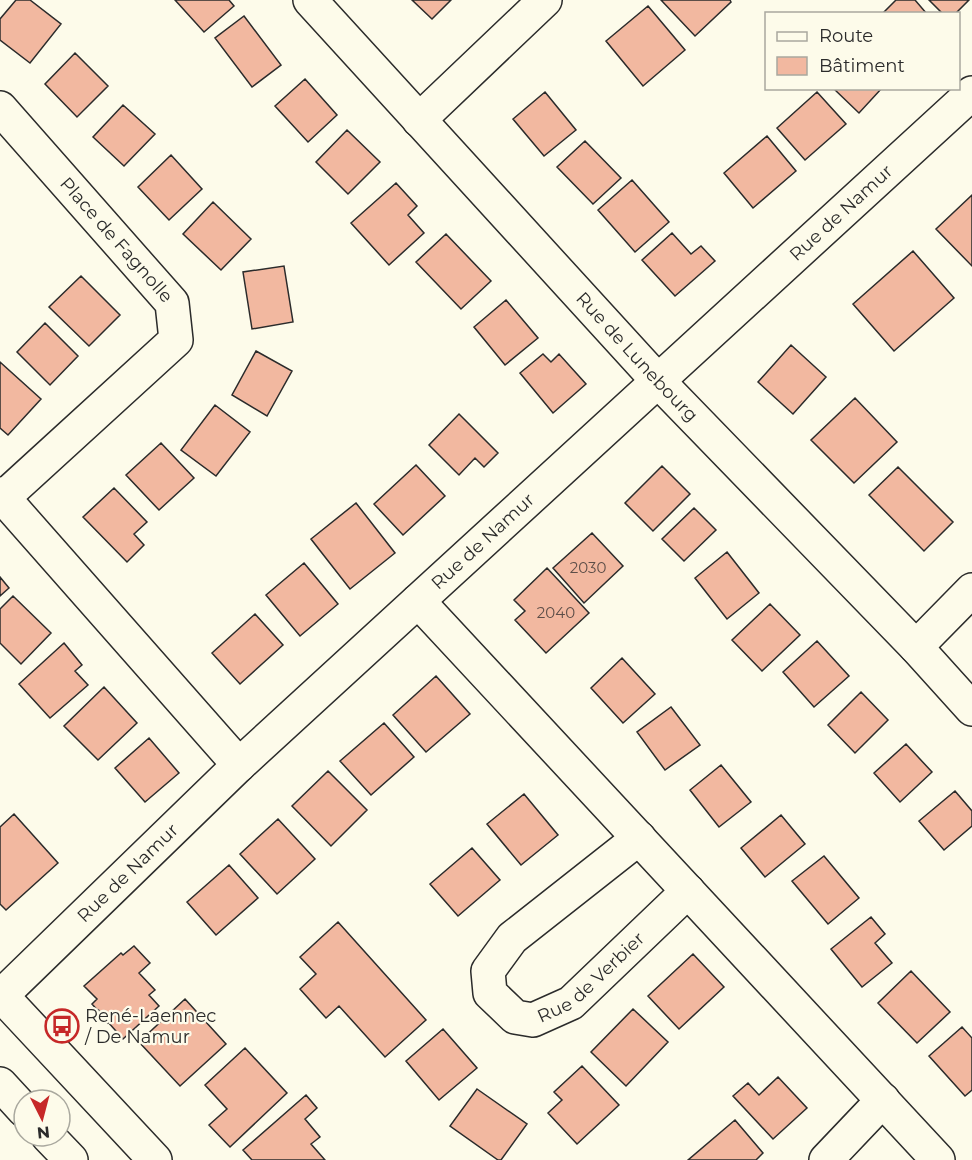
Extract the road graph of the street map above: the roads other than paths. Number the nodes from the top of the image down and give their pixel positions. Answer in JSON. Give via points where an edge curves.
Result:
{"nodes":[{"id":1,"x":310,"y":0,"type":"edge"},
{"id":2,"x":544,"y":0,"type":"edge"},
{"id":3,"x":972,"y":93,"type":"edge"},
{"id":4,"x":0,"y":108,"type":"edge"},
{"id":5,"x":419,"y":120,"type":"junction"},
{"id":6,"x":658,"y":381,"type":"junction"},
{"id":7,"x":2,"y":496,"type":"edge"},
{"id":8,"x":972,"y":590,"type":"edge"},
{"id":9,"x":418,"y":601,"type":"junction"},
{"id":10,"x":916,"y":647,"type":"junction"},
{"id":11,"x":972,"y":709,"type":"edge"},
{"id":12,"x":238,"y":765,"type":"junction"},
{"id":13,"x":639,"y":838,"type":"junction"},
{"id":14,"x":688,"y":891,"type":"junction"},
{"id":15,"x":0,"y":996,"type":"edge"},
{"id":16,"x":0,"y":1084,"type":"edge"},
{"id":17,"x":12,"y":1097,"type":"edge"},
{"id":18,"x":883,"y":1101,"type":"junction"},
{"id":19,"x":60,"y":1148,"type":"edge"},
{"id":20,"x":71,"y":1160,"type":"edge"},
{"id":21,"x":155,"y":1160,"type":"edge"},
{"id":22,"x":826,"y":1160,"type":"edge"},
{"id":23,"x":938,"y":1160,"type":"edge"}],
"edges":[{"from":1,"to":5,"type":"street","name":"Rue de Lunebourg"},
{"from":2,"to":5,"type":"street"},
{"from":3,"to":6,"type":"street","name":"Rue de Namur"},
{"from":4,"to":7,"type":"street","name":"Place de Fagnolle","via":[[172,303],[176,340]]},
{"from":5,"to":6,"type":"street","name":"Rue de Lunebourg"},
{"from":6,"to":9,"type":"street","name":"Rue de Namur"},
{"from":6,"to":10,"type":"street","name":"Rue de Lunebourg"},
{"from":7,"to":12,"type":"street","name":"Place de Fagnolle"},
{"from":8,"to":10,"type":"street"},
{"from":9,"to":12,"type":"street","name":"Rue de Namur"},
{"from":9,"to":13,"type":"street"},
{"from":10,"to":11,"type":"street","name":"Rue de Lunebourg"},
{"from":12,"to":15,"type":"street","name":"Rue de Namur"},
{"from":13,"to":14,"type":"street"},
{"from":13,"to":14,"type":"street","name":"Rue de Verbier","via":[[512,938],[488,971],[490,993],[515,1017],[532,1020],[571,1003]]},
{"from":14,"to":18,"type":"street"},
{"from":15,"to":21,"type":"street"},
{"from":16,"to":17,"type":"street"},
{"from":18,"to":22,"type":"street"},
{"from":18,"to":23,"type":"street"},
{"from":19,"to":20,"type":"street"}]}
